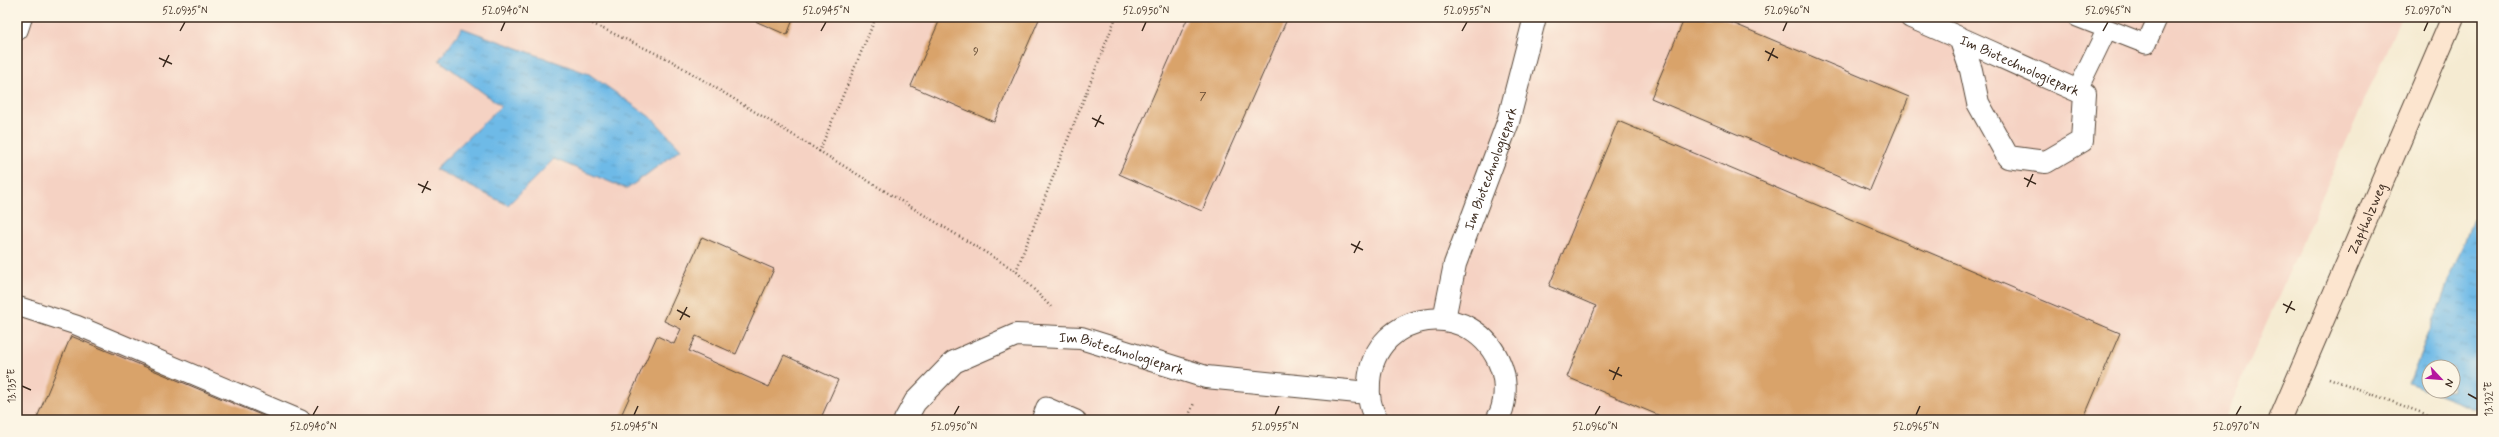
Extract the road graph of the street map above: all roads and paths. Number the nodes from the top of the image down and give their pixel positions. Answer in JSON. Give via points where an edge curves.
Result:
{"nodes":[{"id":1,"x":21,"y":17,"type":"edge"},
{"id":2,"x":578,"y":17,"type":"edge"},
{"id":3,"x":876,"y":17,"type":"edge"},
{"id":4,"x":1116,"y":17,"type":"edge"},
{"id":5,"x":1535,"y":17,"type":"edge"},
{"id":6,"x":1911,"y":17,"type":"edge"},
{"id":7,"x":2077,"y":17,"type":"edge"},
{"id":8,"x":2158,"y":17,"type":"edge"},
{"id":9,"x":2453,"y":17,"type":"edge"},
{"id":10,"x":17,"y":28,"type":"edge"},
{"id":11,"x":2107,"y":29,"type":"junction"},
{"id":12,"x":1960,"y":38,"type":"junction"},
{"id":13,"x":2081,"y":93,"type":"junction"},
{"id":14,"x":819,"y":152,"type":"junction"},
{"id":15,"x":1016,"y":271,"type":"junction"},
{"id":16,"x":17,"y":306,"type":"edge"},
{"id":17,"x":1444,"y":319,"type":"junction"},
{"id":18,"x":1081,"y":338,"type":"junction"},
{"id":19,"x":2303,"y":368,"type":"junction"},
{"id":20,"x":1368,"y":393,"type":"junction"},
{"id":21,"x":301,"y":420,"type":"edge"},
{"id":22,"x":905,"y":420,"type":"edge"},
{"id":23,"x":1041,"y":420,"type":"edge"},
{"id":24,"x":1076,"y":420,"type":"edge"},
{"id":25,"x":1377,"y":420,"type":"edge"},
{"id":26,"x":1497,"y":420,"type":"edge"},
{"id":27,"x":2280,"y":420,"type":"edge"},
{"id":28,"x":2441,"y":420,"type":"edge"}],
"edges":[{"from":1,"to":10,"type":"street"},
{"from":2,"to":14,"type":"path","via":[[670,60]]},
{"from":3,"to":14,"type":"path"},
{"from":4,"to":15,"type":"path"},
{"from":5,"to":17,"type":"street","name":"Im Biotechnologiepark","via":[[1508,122],[1455,264]]},
{"from":6,"to":12,"type":"street","name":"Im Biotechnologiepark"},
{"from":7,"to":11,"type":"lane"},
{"from":8,"to":11,"type":"lane","via":[[2146,44]]},
{"from":9,"to":19,"type":"street","name":"Zapfholzweg"},
{"from":11,"to":13,"type":"lane"},
{"from":12,"to":13,"type":"street","name":"Im Biotechnologiepark"},
{"from":12,"to":13,"type":"street","via":[[1971,70],[1978,103],[2008,157],[2046,162],[2082,141]]},
{"from":14,"to":15,"type":"path"},
{"from":15,"to":18,"type":"path"},
{"from":16,"to":21,"type":"lane","via":[[76,324]]},
{"from":17,"to":20,"type":"street","via":[[1424,320],[1405,327],[1389,339],[1377,354],[1370,373]]},
{"from":17,"to":26,"type":"street","via":[[1465,325],[1483,337],[1496,354],[1504,374],[1505,396]]},
{"from":18,"to":20,"type":"street","name":"Im Biotechnologiepark","via":[[1206,377]]},
{"from":18,"to":22,"type":"street","name":"Im Biotechnologiepark","via":[[1016,335],[954,362],[915,402]]},
{"from":19,"to":27,"type":"street","name":"Zapfholzweg"},
{"from":19,"to":28,"type":"path"},
{"from":20,"to":25,"type":"street"},
{"from":23,"to":24,"type":"lane","via":[[1046,407]]}]}
